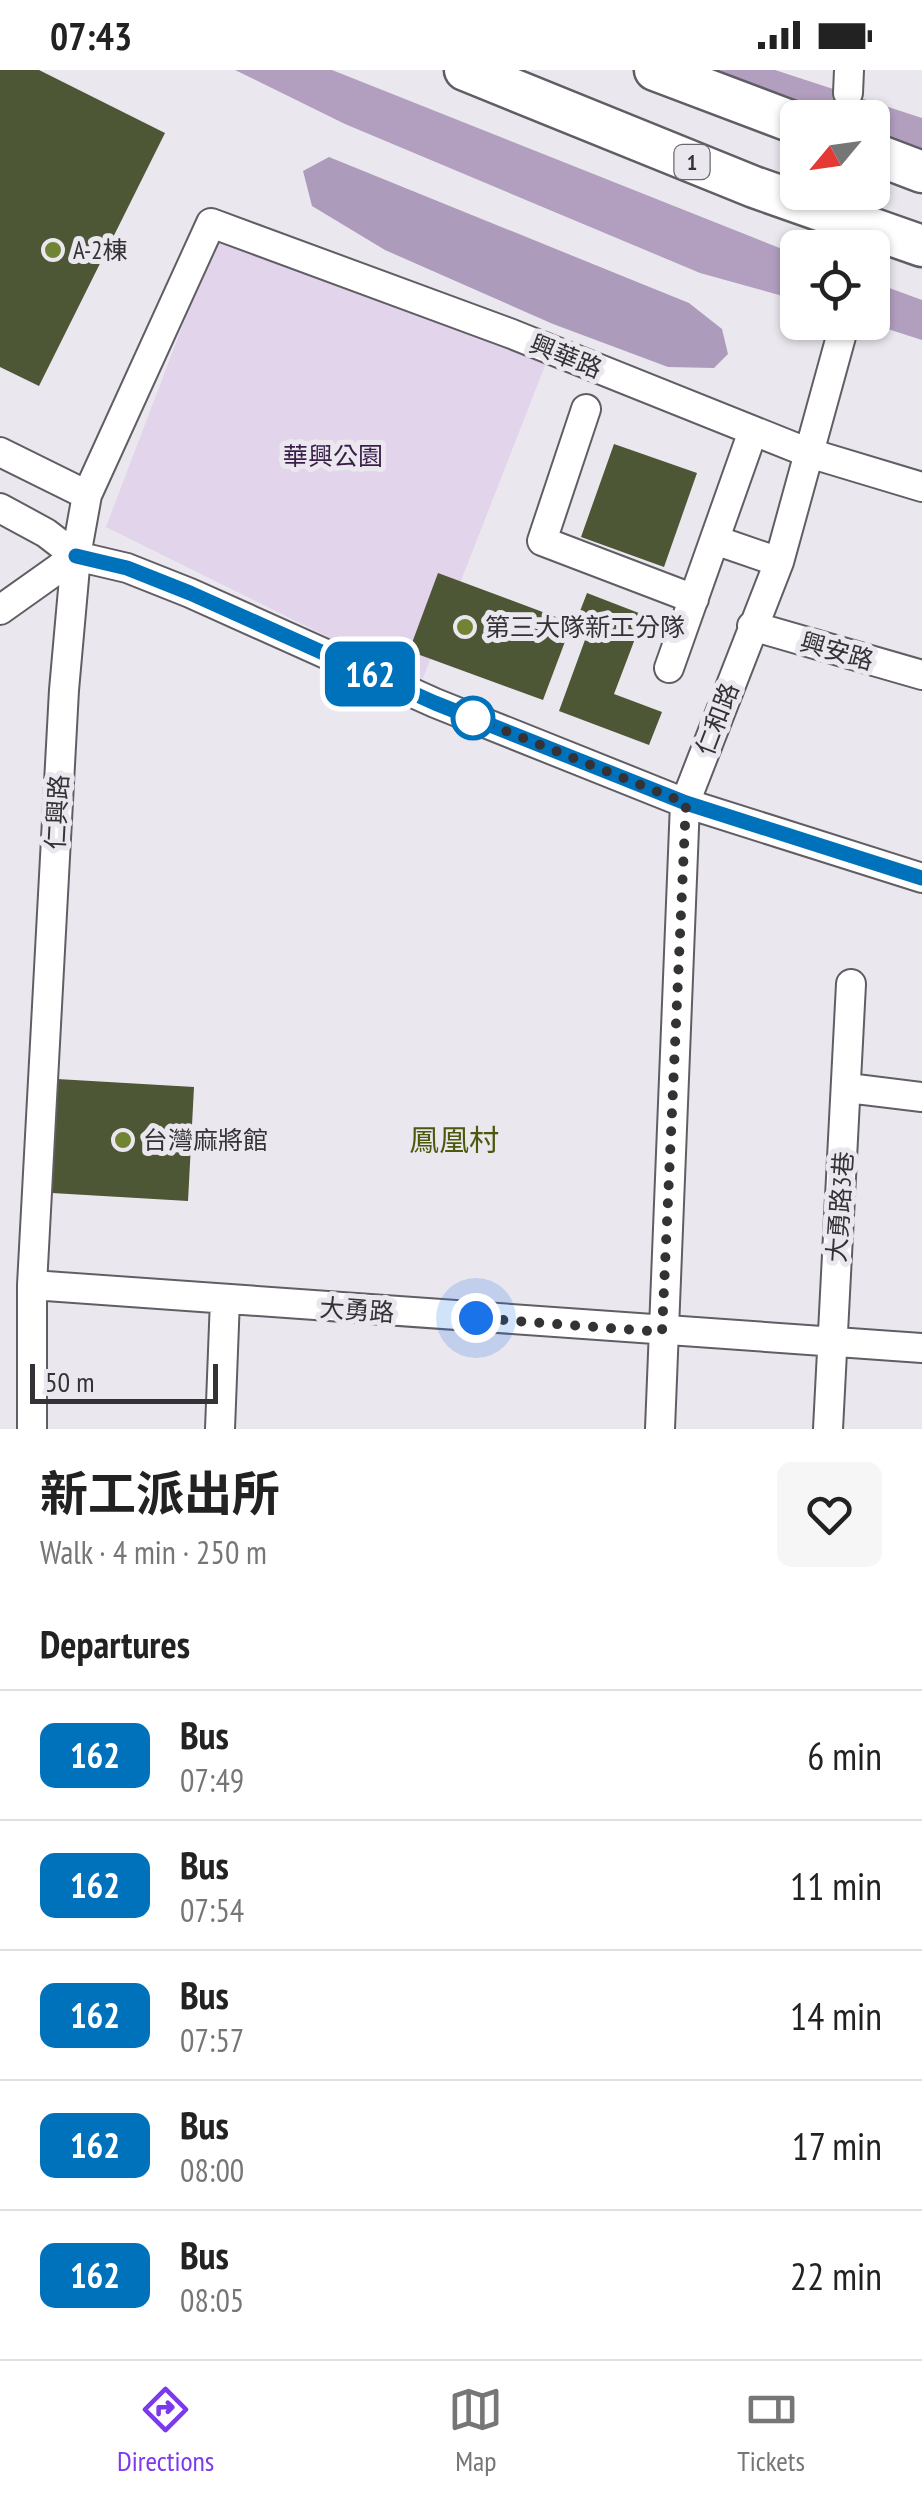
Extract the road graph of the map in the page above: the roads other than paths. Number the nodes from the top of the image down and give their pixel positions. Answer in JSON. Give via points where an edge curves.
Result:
{"nodes":[{"id":1,"x":465,"y":70,"type":"edge"},
{"id":2,"x":655,"y":70,"type":"edge"},
{"id":3,"x":780,"y":117,"type":"edge"},
{"id":4,"x":890,"y":160,"type":"edge"},
{"id":5,"x":922,"y":172,"type":"edge"},
{"id":6,"x":212,"y":223,"type":"joint"},
{"id":7,"x":922,"y":246,"type":"edge"},
{"id":8,"x":839,"y":340,"type":"edge"},
{"id":9,"x":586,"y":409,"type":"dead end"},
{"id":10,"x":753,"y":431,"type":"junction"},
{"id":11,"x":0,"y":452,"type":"edge"},
{"id":12,"x":809,"y":453,"type":"junction"},
{"id":13,"x":922,"y":487,"type":"edge"},
{"id":14,"x":87,"y":496,"type":"junction"},
{"id":15,"x":0,"y":508,"type":"edge"},
{"id":16,"x":715,"y":540,"type":"junction"},
{"id":17,"x":76,"y":556,"type":"junction"},
{"id":18,"x":779,"y":562,"type":"junction"},
{"id":19,"x":694,"y":599,"type":"junction"},
{"id":20,"x":0,"y":610,"type":"edge"},
{"id":21,"x":752,"y":626,"type":"junction"},
{"id":22,"x":669,"y":668,"type":"dead end"},
{"id":23,"x":922,"y":675,"type":"edge"},
{"id":24,"x":686,"y":803,"type":"junction"},
{"id":25,"x":922,"y":878,"type":"edge"},
{"id":26,"x":851,"y":984,"type":"dead end"},
{"id":27,"x":848,"y":1088,"type":"junction"},
{"id":28,"x":922,"y":1097,"type":"edge"},
{"id":29,"x":32,"y":1285,"type":"junction"},
{"id":30,"x":225,"y":1299,"type":"junction"},
{"id":31,"x":662,"y":1332,"type":"junction"},
{"id":32,"x":831,"y":1341,"type":"junction"},
{"id":33,"x":922,"y":1348,"type":"edge"},
{"id":34,"x":32,"y":1429,"type":"edge"},
{"id":35,"x":220,"y":1429,"type":"edge"},
{"id":36,"x":660,"y":1429,"type":"edge"},
{"id":37,"x":828,"y":1429,"type":"edge"}],
"edges":[{"from":1,"to":7,"type":"highway","number":"1"},
{"from":2,"to":3,"type":"highway"},
{"from":4,"to":5,"type":"highway"},
{"from":6,"to":10,"type":"street","name":"興華路"},
{"from":6,"to":14,"type":"street","name":"仁興路"},
{"from":8,"to":12,"type":"street","name":"仁和路"},
{"from":9,"to":19,"type":"street","via":[[542,541]]},
{"from":10,"to":12,"type":"street","name":"興華路"},
{"from":10,"to":16,"type":"street"},
{"from":11,"to":14,"type":"street"},
{"from":12,"to":13,"type":"street","name":"興華路"},
{"from":12,"to":18,"type":"street","name":"仁和路"},
{"from":14,"to":17,"type":"street","name":"仁興路"},
{"from":15,"to":17,"type":"street"},
{"from":16,"to":18,"type":"street"},
{"from":16,"to":19,"type":"street"},
{"from":17,"to":20,"type":"street"},
{"from":17,"to":24,"type":"street","via":[[190,593],[409,692]]},
{"from":17,"to":29,"type":"street","name":"仁興路"},
{"from":18,"to":21,"type":"street","name":"仁和路"},
{"from":19,"to":22,"type":"street"},
{"from":21,"to":23,"type":"street","name":"興安路"},
{"from":21,"to":24,"type":"street","name":"仁和路"},
{"from":24,"to":25,"type":"street"},
{"from":24,"to":31,"type":"street","name":"仁和路"},
{"from":26,"to":27,"type":"street","name":"大勇路3巷"},
{"from":27,"to":28,"type":"street"},
{"from":27,"to":32,"type":"street","name":"大勇路3巷"},
{"from":29,"to":30,"type":"street","name":"大勇路"},
{"from":29,"to":34,"type":"street","name":"仁興路"},
{"from":30,"to":31,"type":"street","name":"大勇路"},
{"from":30,"to":35,"type":"street"},
{"from":31,"to":32,"type":"street","name":"大勇路"},
{"from":31,"to":36,"type":"street","name":"仁和路"},
{"from":32,"to":33,"type":"street","name":"大勇路"},
{"from":32,"to":37,"type":"street","name":"大勇路3巷"}]}
